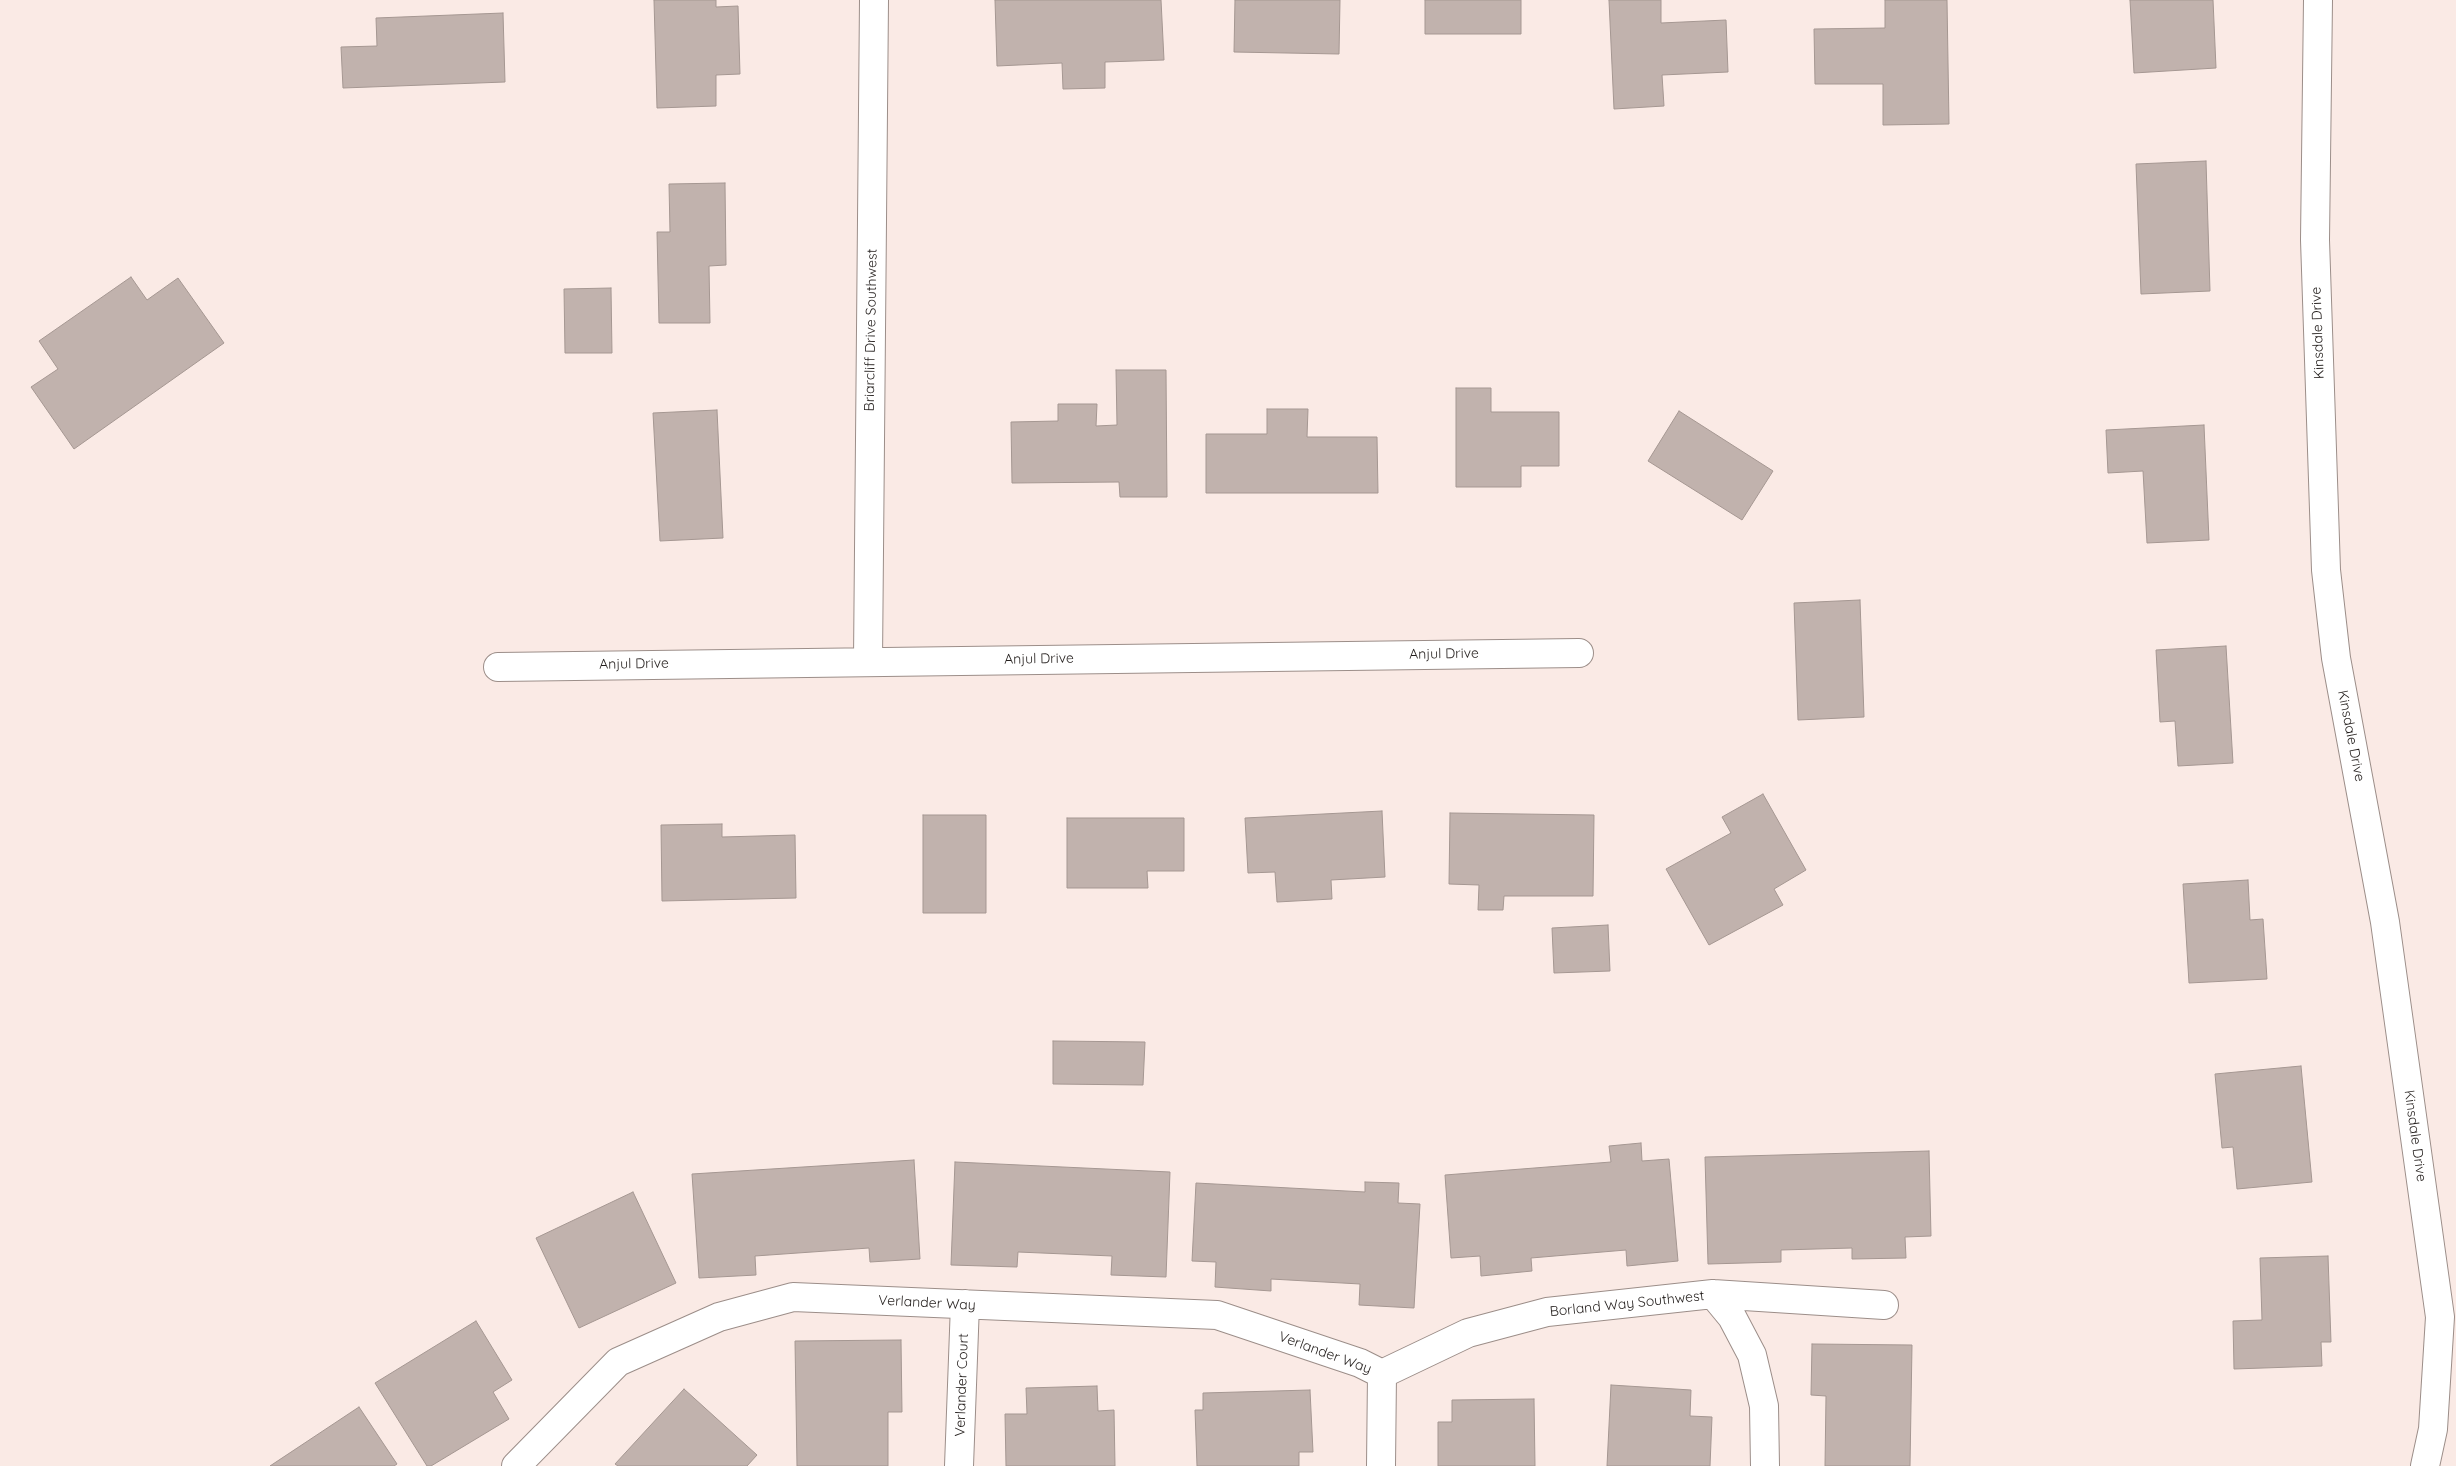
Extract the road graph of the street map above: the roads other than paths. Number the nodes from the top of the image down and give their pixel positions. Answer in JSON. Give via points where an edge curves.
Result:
{"nodes":[{"id":1,"x":874,"y":0,"type":"edge"},
{"id":2,"x":2318,"y":0,"type":"edge"},
{"id":3,"x":1580,"y":653,"type":"dead end"},
{"id":4,"x":868,"y":660,"type":"junction"},
{"id":5,"x":498,"y":667,"type":"dead end"},
{"id":6,"x":1713,"y":1294,"type":"junction"},
{"id":7,"x":965,"y":1304,"type":"junction"},
{"id":8,"x":1884,"y":1305,"type":"dead end"},
{"id":9,"x":1382,"y":1374,"type":"junction"},
{"id":10,"x":516,"y":1466,"type":"edge"},
{"id":11,"x":959,"y":1466,"type":"edge"},
{"id":12,"x":1381,"y":1466,"type":"edge"},
{"id":13,"x":1764,"y":1466,"type":"edge"},
{"id":14,"x":2425,"y":1466,"type":"edge"}],
"edges":[{"from":1,"to":4,"type":"street","name":"Briarcliff Drive Southwest"},
{"from":2,"to":14,"type":"street","name":"Kinsdale Drive","via":[[2315,240],[2326,570],[2336,658],[2385,922],[2440,1317],[2433,1428]]},
{"from":3,"to":4,"type":"street","name":"Anjul Drive"},
{"from":4,"to":5,"type":"street","name":"Anjul Drive"},
{"from":6,"to":8,"type":"street","name":"Borland Way Southwest"},
{"from":6,"to":9,"type":"street","name":"Borland Way Southwest","via":[[1546,1312],[1468,1333]]},
{"from":6,"to":13,"type":"street","via":[[1732,1316],[1752,1354],[1764,1406]]},
{"from":7,"to":9,"type":"street","name":"Verlander Way","via":[[1217,1315],[1360,1363]]},
{"from":7,"to":10,"type":"street","name":"Verlander Way","via":[[793,1297],[719,1317],[618,1362]]},
{"from":7,"to":11,"type":"street","name":"Verlander Court"},
{"from":9,"to":12,"type":"street"}]}
